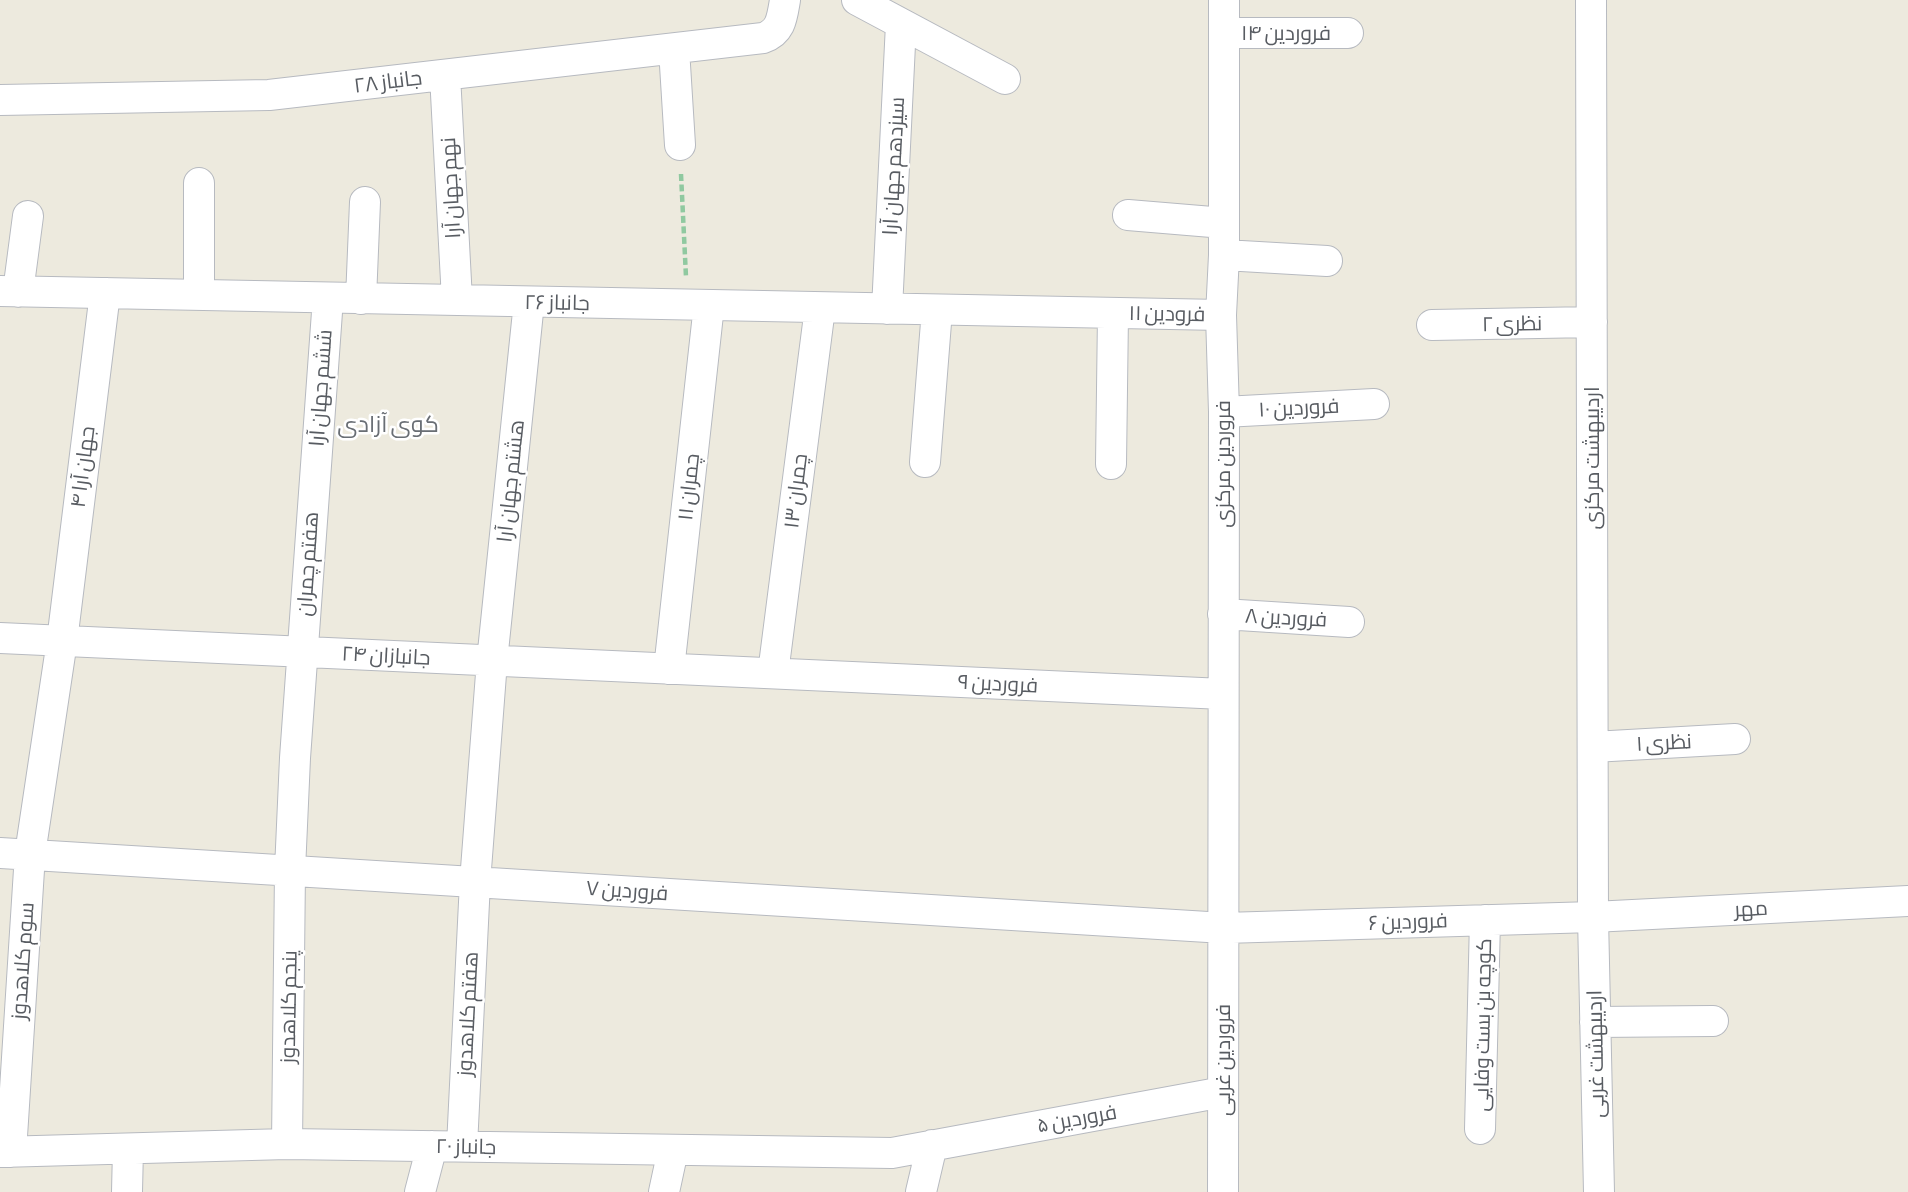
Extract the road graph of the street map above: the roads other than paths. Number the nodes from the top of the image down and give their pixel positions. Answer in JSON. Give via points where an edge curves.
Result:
{"nodes":[{"id":1,"x":785,"y":0,"type":"edge"},
{"id":2,"x":857,"y":0,"type":"edge"},
{"id":3,"x":1224,"y":0,"type":"edge"},
{"id":4,"x":1591,"y":0,"type":"edge"},
{"id":5,"x":901,"y":24,"type":"junction"},
{"id":6,"x":1224,"y":33,"type":"junction"},
{"id":7,"x":1348,"y":33,"type":"dead end"},
{"id":8,"x":674,"y":48,"type":"junction"},
{"id":9,"x":445,"y":75,"type":"junction"},
{"id":10,"x":1005,"y":79,"type":"dead end"},
{"id":11,"x":0,"y":100,"type":"edge"},
{"id":12,"x":680,"y":145,"type":"road end"},
{"id":13,"x":199,"y":183,"type":"dead end"},
{"id":14,"x":365,"y":202,"type":"dead end"},
{"id":15,"x":1128,"y":215,"type":"dead end"},
{"id":16,"x":28,"y":216,"type":"dead end"},
{"id":17,"x":1224,"y":223,"type":"junction"},
{"id":18,"x":1224,"y":255,"type":"junction"},
{"id":19,"x":1327,"y":261,"type":"dead end"},
{"id":20,"x":9,"y":292,"type":"edge"},
{"id":21,"x":105,"y":293,"type":"junction"},
{"id":22,"x":199,"y":295,"type":"junction"},
{"id":23,"x":328,"y":298,"type":"junction"},
{"id":24,"x":361,"y":299,"type":"junction"},
{"id":25,"x":457,"y":300,"type":"junction"},
{"id":26,"x":529,"y":302,"type":"junction"},
{"id":27,"x":698,"y":305,"type":"junction"},
{"id":28,"x":820,"y":308,"type":"junction"},
{"id":29,"x":887,"y":309,"type":"junction"},
{"id":30,"x":937,"y":310,"type":"junction"},
{"id":31,"x":1113,"y":314,"type":"junction"},
{"id":32,"x":1221,"y":315,"type":"junction"},
{"id":33,"x":1592,"y":322,"type":"junction"},
{"id":34,"x":1432,"y":325,"type":"dead end"},
{"id":35,"x":1374,"y":404,"type":"dead end"},
{"id":36,"x":1224,"y":412,"type":"junction"},
{"id":37,"x":925,"y":463,"type":"dead end"},
{"id":38,"x":1111,"y":464,"type":"dead end"},
{"id":39,"x":314,"y":477,"type":"joint"},
{"id":40,"x":1223,"y":614,"type":"junction"},
{"id":41,"x":1349,"y":622,"type":"dead end"},
{"id":42,"x":0,"y":638,"type":"edge"},
{"id":43,"x":62,"y":641,"type":"junction"},
{"id":44,"x":301,"y":652,"type":"junction"},
{"id":45,"x":492,"y":661,"type":"junction"},
{"id":46,"x":670,"y":669,"type":"junction"},
{"id":47,"x":773,"y":673,"type":"junction"},
{"id":48,"x":1223,"y":694,"type":"junction"},
{"id":49,"x":1735,"y":739,"type":"dead end"},
{"id":50,"x":45,"y":744,"type":"joint"},
{"id":51,"x":1593,"y":747,"type":"junction"},
{"id":52,"x":295,"y":758,"type":"joint"},
{"id":53,"x":484,"y":767,"type":"joint"},
{"id":54,"x":0,"y":853,"type":"edge"},
{"id":55,"x":30,"y":854,"type":"junction"},
{"id":56,"x":290,"y":870,"type":"junction"},
{"id":57,"x":475,"y":882,"type":"junction"},
{"id":58,"x":1908,"y":901,"type":"edge"},
{"id":59,"x":1593,"y":917,"type":"junction"},
{"id":60,"x":1485,"y":920,"type":"junction"},
{"id":61,"x":1224,"y":928,"type":"junction"},
{"id":62,"x":1713,"y":1021,"type":"dead end"},
{"id":63,"x":1595,"y":1022,"type":"junction"},
{"id":64,"x":1223,"y":1092,"type":"junction"},
{"id":65,"x":1480,"y":1129,"type":"dead end"},
{"id":66,"x":287,"y":1144,"type":"junction"},
{"id":67,"x":932,"y":1145,"type":"junction"},
{"id":68,"x":432,"y":1146,"type":"junction"},
{"id":69,"x":462,"y":1146,"type":"junction"},
{"id":70,"x":128,"y":1149,"type":"junction"},
{"id":71,"x":673,"y":1150,"type":"junction"},
{"id":72,"x":6,"y":1152,"type":"edge"},
{"id":73,"x":127,"y":1192,"type":"edge"},
{"id":74,"x":420,"y":1192,"type":"edge"},
{"id":75,"x":664,"y":1192,"type":"edge"},
{"id":76,"x":921,"y":1192,"type":"edge"},
{"id":77,"x":1223,"y":1192,"type":"edge"},
{"id":78,"x":1599,"y":1192,"type":"edge"}],
"edges":[{"from":1,"to":8,"type":"street","name":"جانباز ۲۸","via":[[781,24],[773,35]]},
{"from":2,"to":5,"type":"street"},
{"from":3,"to":6,"type":"street","name":"فروردین مرکزی"},
{"from":4,"to":33,"type":"street","name":"اردیبهشت مرکزی"},
{"from":5,"to":10,"type":"street"},
{"from":5,"to":29,"type":"street","name":"سیزدهم جهان آرا"},
{"from":6,"to":7,"type":"street","name":"فروردین ۱۴"},
{"from":6,"to":17,"type":"street","name":"فروردین مرکزی"},
{"from":8,"to":9,"type":"street","name":"جانباز ۲۸"},
{"from":8,"to":12,"type":"street"},
{"from":9,"to":11,"type":"street","name":"جانباز ۲۸","via":[[269,95]]},
{"from":9,"to":25,"type":"street","name":"نهم جهان آرا"},
{"from":13,"to":22,"type":"street"},
{"from":14,"to":24,"type":"street"},
{"from":15,"to":17,"type":"street"},
{"from":16,"to":20,"type":"street"},
{"from":17,"to":18,"type":"street","name":"فروردین مرکزی"},
{"from":18,"to":19,"type":"street"},
{"from":18,"to":32,"type":"street","name":"فروردین مرکزی"},
{"from":20,"to":21,"type":"street","name":"جانباز ۲۶"},
{"from":21,"to":22,"type":"street","name":"جانباز ۲۶"},
{"from":21,"to":43,"type":"street","name":"۴ جهان آرا"},
{"from":22,"to":23,"type":"street","name":"جانباز ۲۶"},
{"from":23,"to":24,"type":"street","name":"جانباز ۲۶"},
{"from":23,"to":39,"type":"street","name":"ششم جهان آرا"},
{"from":24,"to":25,"type":"street","name":"جانباز ۲۶"},
{"from":25,"to":26,"type":"street","name":"جانباز ۲۶"},
{"from":26,"to":27,"type":"street","name":"جانباز ۲۶"},
{"from":26,"to":45,"type":"street","name":"هشتم جهان آرا"},
{"from":27,"to":28,"type":"street","name":"جانباز ۲۶"},
{"from":27,"to":46,"type":"street","name":"۱۱ چمران"},
{"from":28,"to":29,"type":"street","name":"جانباز ۲۶"},
{"from":28,"to":47,"type":"street","name":"۱۳ چمران"},
{"from":29,"to":30,"type":"street","name":"جانباز ۲۶"},
{"from":30,"to":31,"type":"street","name":"جانباز ۲۶"},
{"from":30,"to":37,"type":"street"},
{"from":31,"to":32,"type":"street","name":"فرودین ۱۱"},
{"from":31,"to":38,"type":"street"},
{"from":32,"to":36,"type":"street","name":"فروردین مرکزی"},
{"from":33,"to":34,"type":"street","name":"نظری ۲"},
{"from":33,"to":51,"type":"street","name":"اردیبهشت مرکزی"},
{"from":35,"to":36,"type":"street","name":"فروردین ۱۰"},
{"from":36,"to":40,"type":"street","name":"فروردین مرکزی"},
{"from":39,"to":44,"type":"street","name":"هفتم چمران"},
{"from":40,"to":41,"type":"street","name":"فروردین ۸"},
{"from":40,"to":48,"type":"street","name":"فروردین مرکزی"},
{"from":42,"to":43,"type":"street","name":"جانبازان ۲۴"},
{"from":43,"to":44,"type":"street","name":"جانبازان ۲۴"},
{"from":43,"to":50,"type":"street","name":"۴ جهان آرا"},
{"from":44,"to":45,"type":"street","name":"جانبازان ۲۴"},
{"from":44,"to":52,"type":"street","name":"هفتم چمران"},
{"from":45,"to":46,"type":"street","name":"جانبازان ۲۴"},
{"from":45,"to":53,"type":"street","name":"هشتم جهان آرا"},
{"from":46,"to":47,"type":"street","name":"جانبازان ۲۴"},
{"from":47,"to":48,"type":"street","name":"فروردین ۹"},
{"from":48,"to":61,"type":"street","name":"فروردین مرکزی"},
{"from":49,"to":51,"type":"street","name":"نظری ۱"},
{"from":50,"to":55,"type":"street","name":"سوم کلاهدوز"},
{"from":51,"to":59,"type":"street","name":"اردیبهشت مرکزی"},
{"from":52,"to":56,"type":"street","name":"پنجم کلاهدوز"},
{"from":53,"to":57,"type":"street","name":"هفتم کلاهدوز"},
{"from":54,"to":55,"type":"street","name":"فروردین ۷"},
{"from":55,"to":56,"type":"street","name":"فروردین ۷"},
{"from":55,"to":72,"type":"street","name":"سوم کلاهدوز"},
{"from":56,"to":57,"type":"street","name":"فروردین ۷"},
{"from":56,"to":66,"type":"street","name":"پنجم کلاهدوز"},
{"from":57,"to":61,"type":"street","name":"فروردین ۷"},
{"from":57,"to":69,"type":"street","name":"هفتم کلاهدوز"},
{"from":58,"to":59,"type":"street","name":"مهر"},
{"from":59,"to":60,"type":"street","name":"فروردین ۶"},
{"from":59,"to":63,"type":"street","name":"اردیبهشت غربی"},
{"from":60,"to":61,"type":"street","name":"فروردین ۶"},
{"from":60,"to":65,"type":"street","name":"کوچه بن بست وفایی"},
{"from":61,"to":64,"type":"street","name":"فروردین غربی"},
{"from":62,"to":63,"type":"street"},
{"from":63,"to":78,"type":"street","name":"اردیبهشت غربی"},
{"from":64,"to":67,"type":"street","name":"فروردین ۵"},
{"from":64,"to":77,"type":"street","name":"فروردین غربی"},
{"from":66,"to":68,"type":"street","name":"۲۰ جانباز"},
{"from":66,"to":70,"type":"street","name":"۲۰ جانباز"},
{"from":67,"to":71,"type":"street","name":"۲۰ جانباز","via":[[892,1153]]},
{"from":67,"to":76,"type":"street"},
{"from":68,"to":69,"type":"street","name":"۲۰ جانباز"},
{"from":68,"to":74,"type":"street"},
{"from":69,"to":71,"type":"street","name":"۲۰ جانباز"},
{"from":70,"to":72,"type":"street","name":"۲۰ جانباز"},
{"from":70,"to":73,"type":"street"},
{"from":71,"to":75,"type":"street"}]}
